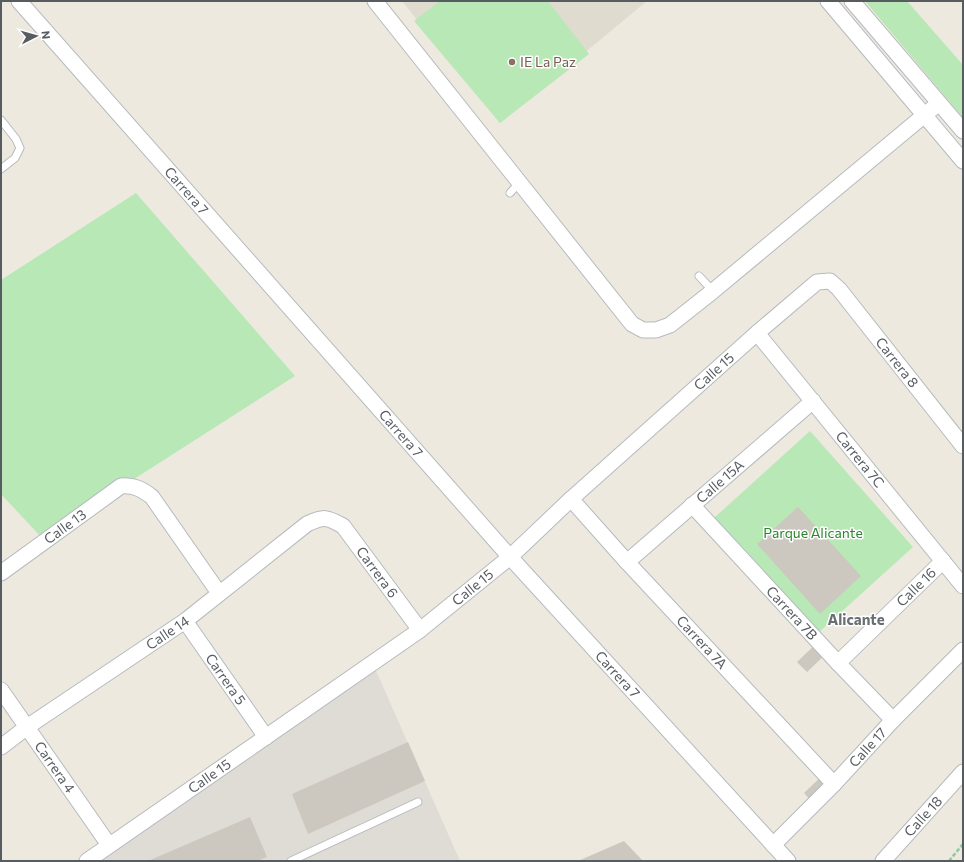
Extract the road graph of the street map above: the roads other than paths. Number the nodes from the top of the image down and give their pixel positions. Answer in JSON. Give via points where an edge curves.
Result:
{"nodes":[{"id":1,"x":19,"y":1,"type":"edge"},
{"id":2,"x":374,"y":1,"type":"edge"},
{"id":3,"x":828,"y":1,"type":"edge"},
{"id":4,"x":852,"y":1,"type":"edge"},
{"id":5,"x":939,"y":103,"type":"junction"},
{"id":6,"x":924,"y":115,"type":"junction"},
{"id":7,"x":1,"y":120,"type":"edge"},
{"id":8,"x":963,"y":131,"type":"edge"},
{"id":9,"x":963,"y":161,"type":"edge"},
{"id":10,"x":1,"y":169,"type":"edge"},
{"id":11,"x":699,"y":276,"type":"dead end"},
{"id":12,"x":830,"y":281,"type":"joint"},
{"id":13,"x":713,"y":291,"type":"junction"},
{"id":14,"x":757,"y":333,"type":"junction"},
{"id":15,"x":814,"y":401,"type":"junction"},
{"id":16,"x":963,"y":446,"type":"edge"},
{"id":17,"x":571,"y":499,"type":"junction"},
{"id":18,"x":692,"y":505,"type":"junction"},
{"id":19,"x":331,"y":519,"type":"joint"},
{"id":20,"x":510,"y":557,"type":"junction"},
{"id":21,"x":944,"y":561,"type":"junction"},
{"id":22,"x":627,"y":562,"type":"junction"},
{"id":23,"x":1,"y":573,"type":"edge"},
{"id":24,"x":963,"y":586,"type":"edge"},
{"id":25,"x":219,"y":593,"type":"junction"},
{"id":26,"x":185,"y":621,"type":"junction"},
{"id":27,"x":420,"y":630,"type":"junction"},
{"id":28,"x":963,"y":650,"type":"edge"},
{"id":29,"x":838,"y":663,"type":"junction"},
{"id":30,"x":1,"y":690,"type":"edge"},
{"id":31,"x":893,"y":720,"type":"junction"},
{"id":32,"x":28,"y":727,"type":"junction"},
{"id":33,"x":266,"y":737,"type":"junction"},
{"id":34,"x":1,"y":747,"type":"edge"},
{"id":35,"x":963,"y":772,"type":"edge"},
{"id":36,"x":834,"y":784,"type":"junction"},
{"id":37,"x":418,"y":802,"type":"dead end"},
{"id":38,"x":109,"y":845,"type":"junction"},
{"id":39,"x":774,"y":845,"type":"junction"},
{"id":40,"x":87,"y":861,"type":"edge"},
{"id":41,"x":291,"y":861,"type":"edge"},
{"id":42,"x":788,"y":861,"type":"edge"},
{"id":43,"x":883,"y":861,"type":"edge"}],
"edges":[{"from":1,"to":20,"type":"street","name":"Carrera 7"},
{"from":2,"to":13,"type":"street","via":[[515,188],[632,324],[643,330],[656,330],[670,325]]},
{"from":3,"to":6,"type":"street"},
{"from":4,"to":5,"type":"street"},
{"from":5,"to":6,"type":"street"},
{"from":5,"to":8,"type":"street"},
{"from":6,"to":9,"type":"street"},
{"from":6,"to":13,"type":"street"},
{"from":7,"to":10,"type":"lane","via":[[20,148],[15,158]]},
{"from":11,"to":13,"type":"lane"},
{"from":12,"to":14,"type":"street","name":"Calle 15","via":[[817,282]]},
{"from":12,"to":16,"type":"street","name":"Carrera 8"},
{"from":14,"to":15,"type":"street","name":"Carrera 7C"},
{"from":14,"to":17,"type":"street","name":"Calle 15"},
{"from":15,"to":18,"type":"street","name":"Calle 15A"},
{"from":15,"to":21,"type":"street","name":"Carrera 7C"},
{"from":17,"to":20,"type":"street","name":"Calle 15"},
{"from":17,"to":22,"type":"street","name":"Carrera 7A"},
{"from":18,"to":22,"type":"street","name":"Calle 15A"},
{"from":18,"to":29,"type":"street","name":"Carrera 7B"},
{"from":19,"to":25,"type":"street","name":"Calle 14","via":[[319,518],[307,524]]},
{"from":19,"to":27,"type":"street","name":"Carrera 6","via":[[343,526]]},
{"from":20,"to":27,"type":"street","name":"Calle 15"},
{"from":20,"to":39,"type":"street","name":"Carrera 7"},
{"from":21,"to":24,"type":"street","name":"Carrera 7C"},
{"from":21,"to":29,"type":"street","name":"Calle 16"},
{"from":22,"to":36,"type":"street","name":"Carrera 7A"},
{"from":23,"to":25,"type":"street","name":"Calle 13","via":[[121,486],[131,486],[152,497]]},
{"from":25,"to":26,"type":"street","name":"Calle 14"},
{"from":26,"to":32,"type":"street","name":"Calle 14"},
{"from":26,"to":33,"type":"street","name":"Carrera 5"},
{"from":27,"to":33,"type":"street","name":"Calle 15"},
{"from":28,"to":31,"type":"street","name":"Calle 17"},
{"from":29,"to":31,"type":"street","name":"Carrera 7B"},
{"from":30,"to":32,"type":"street","name":"Carrera 4"},
{"from":31,"to":36,"type":"street","name":"Calle 17"},
{"from":32,"to":34,"type":"street","name":"Calle 14"},
{"from":32,"to":38,"type":"street","name":"Carrera 4"},
{"from":33,"to":38,"type":"street","name":"Calle 15"},
{"from":35,"to":43,"type":"street","name":"Calle 18"},
{"from":36,"to":39,"type":"street","name":"Calle 17"},
{"from":37,"to":41,"type":"lane"},
{"from":38,"to":40,"type":"street","name":"Calle 15"},
{"from":39,"to":42,"type":"street","name":"Carrera 7"}]}
